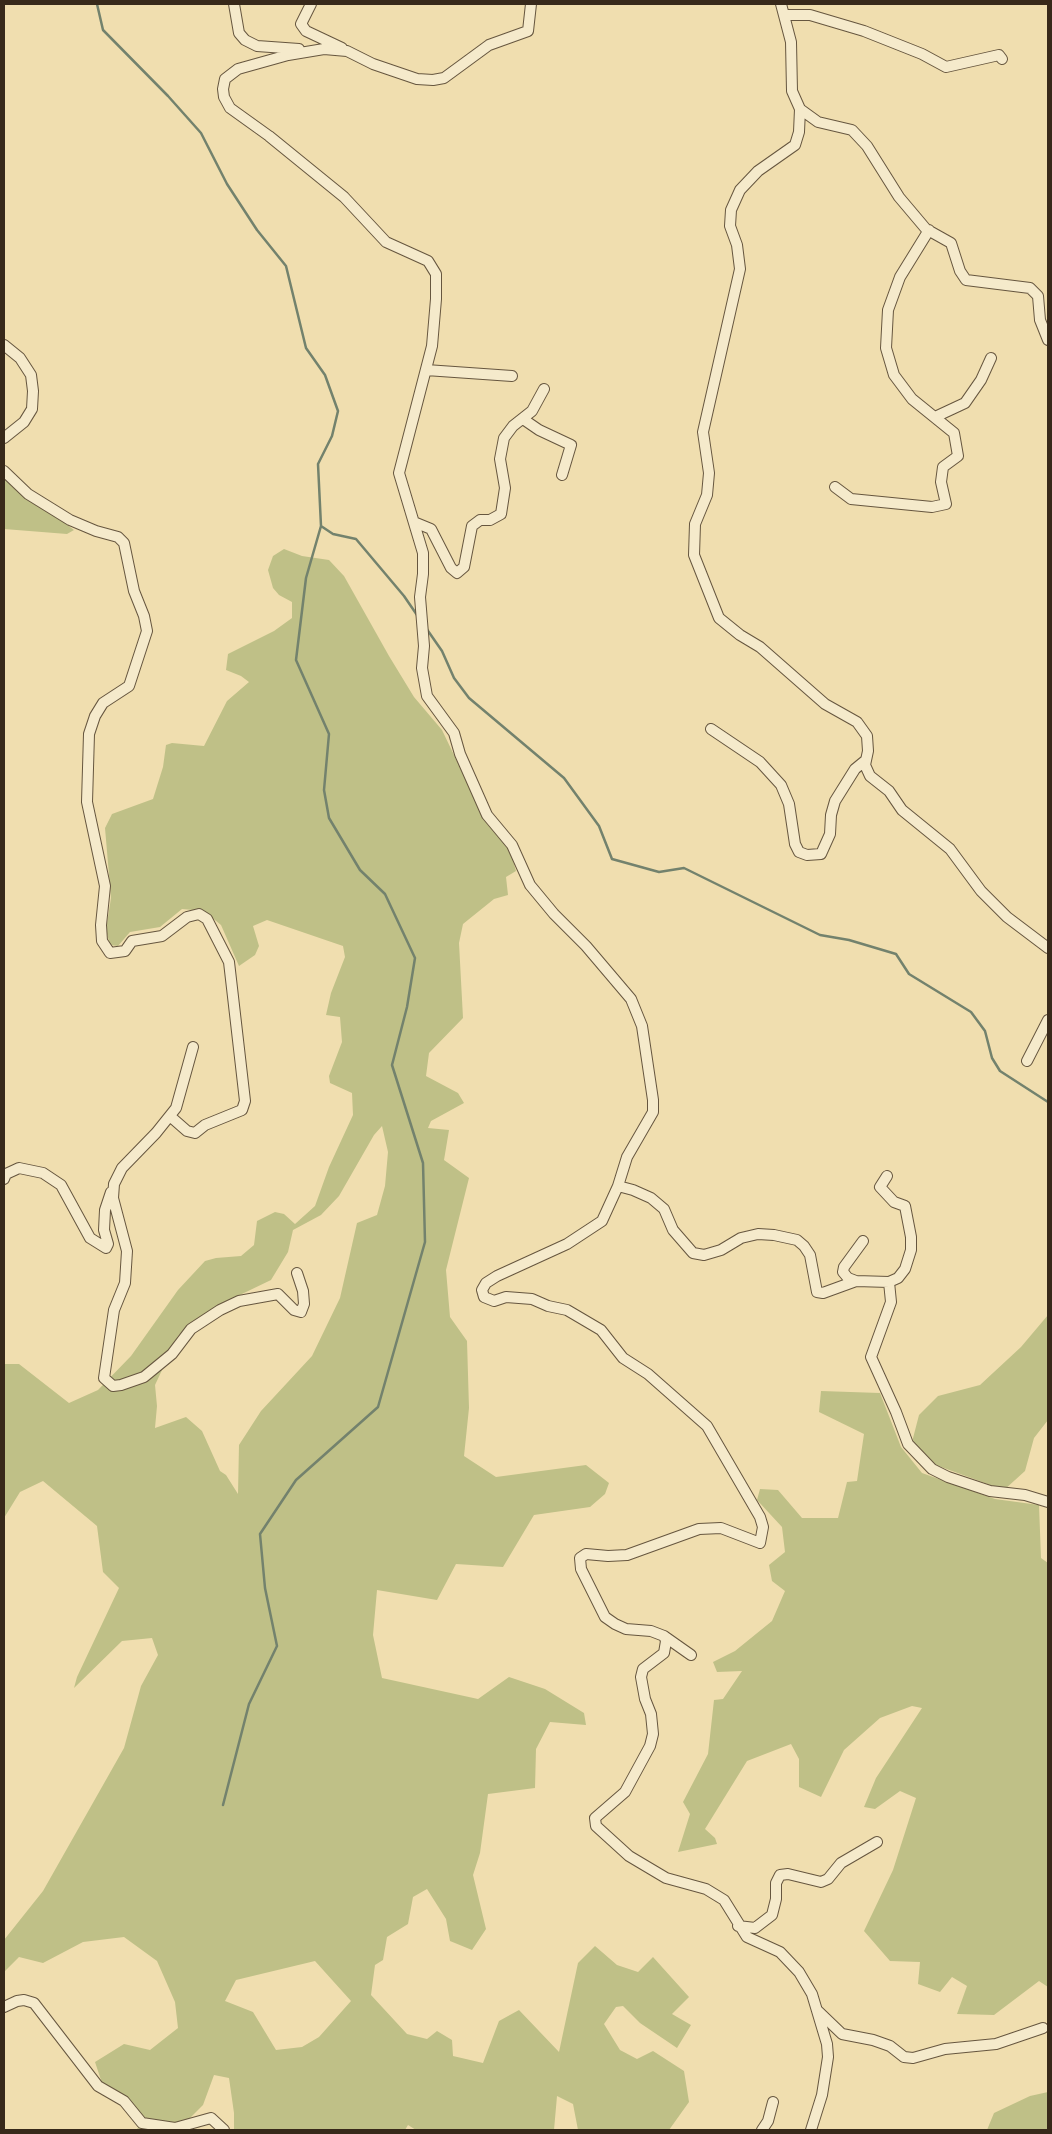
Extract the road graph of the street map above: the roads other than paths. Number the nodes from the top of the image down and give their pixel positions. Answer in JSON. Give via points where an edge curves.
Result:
{"nodes":[{"id":1,"x":234,"y":4,"type":"edge"},
{"id":2,"x":311,"y":4,"type":"edge"},
{"id":3,"x":531,"y":4,"type":"edge"},
{"id":4,"x":781,"y":4,"type":"edge"},
{"id":5,"x":785,"y":15,"type":"junction"},
{"id":6,"x":315,"y":50,"type":"junction"},
{"id":7,"x":347,"y":51,"type":"junction"},
{"id":8,"x":1002,"y":60,"type":"dead end"},
{"id":9,"x":800,"y":109,"type":"junction"},
{"id":10,"x":929,"y":230,"type":"junction"},
{"id":11,"x":1048,"y":340,"type":"edge"},
{"id":12,"x":4,"y":345,"type":"edge"},
{"id":13,"x":991,"y":358,"type":"dead end"},
{"id":14,"x":426,"y":370,"type":"junction"},
{"id":15,"x":512,"y":376,"type":"dead end"},
{"id":16,"x":544,"y":389,"type":"dead end"},
{"id":17,"x":935,"y":417,"type":"junction"},
{"id":18,"x":523,"y":419,"type":"junction"},
{"id":19,"x":4,"y":438,"type":"edge"},
{"id":20,"x":4,"y":471,"type":"edge"},
{"id":21,"x":562,"y":475,"type":"dead end"},
{"id":22,"x":835,"y":487,"type":"dead end"},
{"id":23,"x":414,"y":522,"type":"junction"},
{"id":24,"x":711,"y":729,"type":"dead end"},
{"id":25,"x":866,"y":760,"type":"junction"},
{"id":26,"x":1048,"y":948,"type":"edge"},
{"id":27,"x":1048,"y":1020,"type":"edge"},
{"id":28,"x":193,"y":1047,"type":"dead end"},
{"id":29,"x":1027,"y":1061,"type":"dead end"},
{"id":30,"x":171,"y":1117,"type":"junction"},
{"id":31,"x":887,"y":1176,"type":"dead end"},
{"id":32,"x":4,"y":1179,"type":"edge"},
{"id":33,"x":114,"y":1184,"type":"junction"},
{"id":34,"x":618,"y":1186,"type":"junction"},
{"id":35,"x":863,"y":1241,"type":"dead end"},
{"id":36,"x":297,"y":1273,"type":"dead end"},
{"id":37,"x":856,"y":1281,"type":"junction"},
{"id":38,"x":889,"y":1282,"type":"junction"},
{"id":39,"x":1048,"y":1502,"type":"edge"},
{"id":40,"x":664,"y":1636,"type":"junction"},
{"id":41,"x":691,"y":1655,"type":"dead end"},
{"id":42,"x":877,"y":1842,"type":"dead end"},
{"id":43,"x":738,"y":1926,"type":"junction"},
{"id":44,"x":4,"y":2007,"type":"edge"},
{"id":45,"x":816,"y":2009,"type":"junction"},
{"id":46,"x":1043,"y":2028,"type":"dead end"},
{"id":47,"x":772,"y":2102,"type":"dead end"},
{"id":48,"x":224,"y":2130,"type":"edge"},
{"id":49,"x":762,"y":2130,"type":"edge"},
{"id":50,"x":812,"y":2130,"type":"edge"}],
"edges":[{"from":1,"to":6,"type":"street","via":[[239,33],[245,40],[257,46]]},
{"from":2,"to":7,"type":"street","via":[[301,24],[306,31]]},
{"from":3,"to":7,"type":"street","via":[[528,31],[489,45],[444,78],[433,80],[395,72]]},
{"from":4,"to":5,"type":"street"},
{"from":5,"to":8,"type":"street","via":[[810,15],[864,31],[946,67],[999,55]]},
{"from":5,"to":9,"type":"street","via":[[791,42],[792,90]]},
{"from":6,"to":7,"type":"street"},
{"from":6,"to":14,"type":"street","via":[[288,54],[238,69],[224,79],[224,97],[230,108],[344,197],[386,242],[428,262],[436,274],[436,299],[432,346]]},
{"from":9,"to":10,"type":"street","via":[[818,122],[852,130],[867,146],[899,197]]},
{"from":9,"to":25,"type":"street","via":[[800,132],[795,145],[758,171],[740,190],[731,210],[730,226],[740,269],[723,353],[706,412],[703,432],[709,473],[707,495],[695,524],[694,555],[719,618],[760,647],[825,704],[857,722],[867,736]]},
{"from":10,"to":11,"type":"street","via":[[951,243],[966,280],[1030,288],[1038,296],[1040,320]]},
{"from":10,"to":17,"type":"street","via":[[900,277],[888,310],[886,348],[894,375],[912,399]]},
{"from":12,"to":19,"type":"street","via":[[20,358],[31,375],[33,391],[32,409],[24,422]]},
{"from":13,"to":17,"type":"street","via":[[965,403]]},
{"from":14,"to":15,"type":"street"},
{"from":14,"to":23,"type":"street","via":[[400,473]]},
{"from":16,"to":18,"type":"street","via":[[532,411]]},
{"from":17,"to":22,"type":"street","via":[[954,434],[958,456],[943,467],[941,482],[946,504],[932,507],[851,499]]},
{"from":18,"to":21,"type":"street","via":[[571,445]]},
{"from":18,"to":23,"type":"street","via":[[512,426],[504,438],[500,459],[505,488],[501,514],[472,526],[464,567],[457,573],[451,568],[431,529]]},
{"from":20,"to":30,"type":"street","via":[[28,494],[96,531],[118,537],[124,543],[134,591],[144,616],[146,631],[129,686],[103,703],[89,734],[87,802],[105,886],[102,940],[110,953],[125,951],[132,941],[162,936],[187,917],[199,914],[207,918],[229,962],[244,1101],[242,1110],[205,1125],[195,1133],[187,1131]]},
{"from":23,"to":34,"type":"street","via":[[424,554],[420,597],[424,646],[422,668],[427,696],[454,733],[487,815],[512,845],[530,885],[631,999],[642,1026],[653,1112],[627,1157]]},
{"from":24,"to":25,"type":"street","via":[[760,762],[781,785],[789,804],[795,844],[799,852],[807,855],[821,854],[830,834],[835,801],[855,769]]},
{"from":25,"to":26,"type":"street","via":[[870,776],[889,791],[902,810],[950,850],[981,891],[1007,917]]},
{"from":27,"to":29,"type":"street"},
{"from":28,"to":30,"type":"street"},
{"from":30,"to":33,"type":"street","via":[[122,1168]]},
{"from":31,"to":38,"type":"street","via":[[880,1187],[894,1202],[905,1206],[911,1237],[905,1269],[898,1278]]},
{"from":32,"to":33,"type":"street","via":[[6,1174],[19,1168],[43,1173],[61,1185],[90,1238],[106,1248],[105,1210]]},
{"from":33,"to":36,"type":"street","via":[[113,1198],[127,1251],[125,1283],[114,1310],[104,1368],[104,1378],[113,1386],[144,1377],[172,1354],[191,1329],[239,1301],[278,1294],[300,1312],[304,1304],[303,1291]]},
{"from":34,"to":37,"type":"street","via":[[651,1198],[664,1209],[673,1230],[693,1252],[704,1255],[741,1238],[774,1235],[797,1240],[804,1246],[810,1255],[817,1292],[823,1293]]},
{"from":34,"to":40,"type":"street","via":[[602,1221],[567,1244],[497,1276],[482,1290],[484,1298],[494,1301],[506,1297],[524,1298],[567,1310],[601,1330],[623,1358],[648,1374],[707,1426],[760,1517],[763,1534],[760,1543],[721,1528],[699,1528],[627,1555],[586,1554],[580,1558],[581,1569],[605,1617],[626,1629]]},
{"from":35,"to":37,"type":"street","via":[[843,1272]]},
{"from":37,"to":38,"type":"street"},
{"from":38,"to":39,"type":"street","via":[[891,1302],[873,1344],[871,1357],[908,1444],[932,1469],[948,1476],[990,1491],[1026,1495]]},
{"from":40,"to":41,"type":"street"},
{"from":40,"to":43,"type":"street","via":[[664,1653],[643,1670],[641,1678],[651,1714],[653,1734],[650,1746],[625,1792],[595,1818],[596,1826],[629,1856],[666,1878],[706,1889],[724,1900]]},
{"from":42,"to":43,"type":"street","via":[[841,1863],[828,1879],[821,1882],[780,1875],[772,1916],[756,1928]]},
{"from":43,"to":45,"type":"street","via":[[747,1937],[780,1952],[799,1972],[812,1994]]},
{"from":44,"to":48,"type":"street","via":[[24,2000],[34,2003],[98,2086],[124,2101],[142,2123],[183,2127],[211,2118]]},
{"from":45,"to":46,"type":"street","via":[[842,2034],[873,2040],[890,2046],[904,2057],[913,2058],[945,2049],[996,2044]]},
{"from":45,"to":50,"type":"street","via":[[828,2057]]},
{"from":47,"to":49,"type":"street","via":[[768,2121]]}]}
